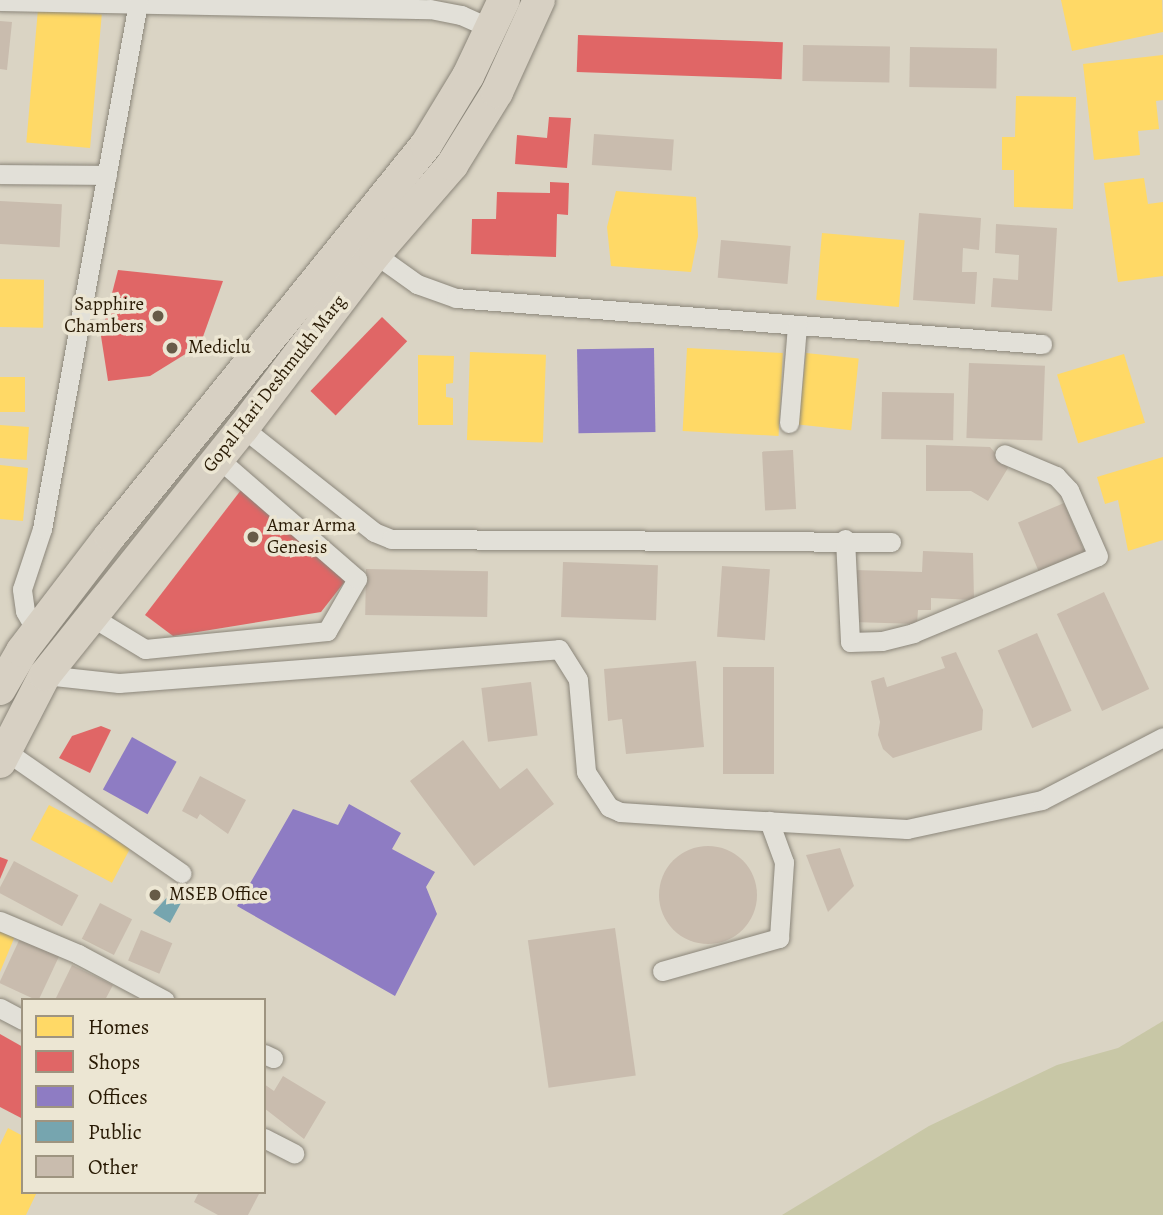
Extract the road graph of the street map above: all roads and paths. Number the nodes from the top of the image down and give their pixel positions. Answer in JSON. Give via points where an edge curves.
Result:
{"nodes":[{"id":1,"x":504,"y":0,"type":"edge"},
{"id":2,"x":539,"y":0,"type":"edge"},
{"id":3,"x":0,"y":1,"type":"edge"},
{"id":4,"x":138,"y":4,"type":"junction"},
{"id":5,"x":492,"y":29,"type":"junction"},
{"id":6,"x":0,"y":174,"type":"edge"},
{"id":7,"x":107,"y":175,"type":"junction"},
{"id":8,"x":375,"y":254,"type":"junction"},
{"id":9,"x":797,"y":325,"type":"junction"},
{"id":10,"x":1042,"y":345,"type":"dead end"},
{"id":11,"x":789,"y":423,"type":"dead end"},
{"id":12,"x":243,"y":428,"type":"junction"},
{"id":13,"x":1004,"y":454,"type":"dead end"},
{"id":14,"x":218,"y":458,"type":"junction"},
{"id":15,"x":845,"y":539,"type":"junction"},
{"id":16,"x":891,"y":542,"type":"dead end"},
{"id":17,"x":92,"y":617,"type":"junction"},
{"id":18,"x":30,"y":642,"type":"junction"},
{"id":19,"x":45,"y":675,"type":"junction"},
{"id":20,"x":0,"y":690,"type":"edge"},
{"id":21,"x":12,"y":707,"type":"edge"},
{"id":22,"x":1163,"y":737,"type":"edge"},
{"id":23,"x":2,"y":753,"type":"edge"},
{"id":24,"x":769,"y":821,"type":"junction"},
{"id":25,"x":181,"y":873,"type":"dead end"},
{"id":26,"x":0,"y":921,"type":"edge"},
{"id":27,"x":662,"y":971,"type":"dead end"},
{"id":28,"x":159,"y":998,"type":"edge"},
{"id":29,"x":0,"y":1008,"type":"edge"},
{"id":30,"x":21,"y":1019,"type":"edge"},
{"id":31,"x":266,"y":1139,"type":"edge"},
{"id":32,"x":295,"y":1153,"type":"dead end"}],
"edges":[{"from":1,"to":5,"type":"main road","name":"Gopal Hari Deshmukh Marg"},
{"from":2,"to":8,"type":"main road","name":"Gopal Hari Deshmukh Marg","via":[[497,92],[452,164]]},
{"from":3,"to":4,"type":"street"},
{"from":4,"to":5,"type":"street","via":[[430,9],[461,15]]},
{"from":4,"to":7,"type":"street"},
{"from":5,"to":18,"type":"main road","name":"Gopal Hari Deshmukh Marg","via":[[426,145]]},
{"from":6,"to":7,"type":"street"},
{"from":7,"to":18,"type":"street","via":[[42,528],[22,589]]},
{"from":8,"to":9,"type":"street","via":[[416,284],[456,298]]},
{"from":8,"to":12,"type":"main road","name":"Gopal Hari Deshmukh Marg"},
{"from":9,"to":10,"type":"street"},
{"from":9,"to":11,"type":"street"},
{"from":12,"to":14,"type":"main road","name":"Gopal Hari Deshmukh Marg"},
{"from":12,"to":15,"type":"street","via":[[374,532],[391,540]]},
{"from":13,"to":15,"type":"street","via":[[1056,476],[1069,490],[1098,556],[913,633],[882,641],[850,642]]},
{"from":14,"to":17,"type":"main road","name":"Gopal Hari Deshmukh Marg"},
{"from":14,"to":17,"type":"street","via":[[358,579],[327,631],[145,649]]},
{"from":15,"to":16,"type":"street"},
{"from":17,"to":19,"type":"main road","name":"Gopal Hari Deshmukh Marg"},
{"from":18,"to":19,"type":"street"},
{"from":18,"to":20,"type":"main road","name":"Gopal Hari Deshmukh Marg"},
{"from":19,"to":21,"type":"main road","name":"Gopal Hari Deshmukh Marg"},
{"from":19,"to":24,"type":"street","via":[[119,683],[559,649],[578,680],[586,772],[609,807],[620,812]]},
{"from":21,"to":23,"type":"main road","name":"Gopal Hari Deshmukh Marg"},
{"from":22,"to":24,"type":"street","via":[[1042,800],[1015,806],[907,829]]},
{"from":23,"to":25,"type":"street"},
{"from":24,"to":27,"type":"street","via":[[784,862],[779,938]]},
{"from":26,"to":28,"type":"street","via":[[78,954]]},
{"from":29,"to":30,"type":"street"},
{"from":31,"to":32,"type":"street"}]}
